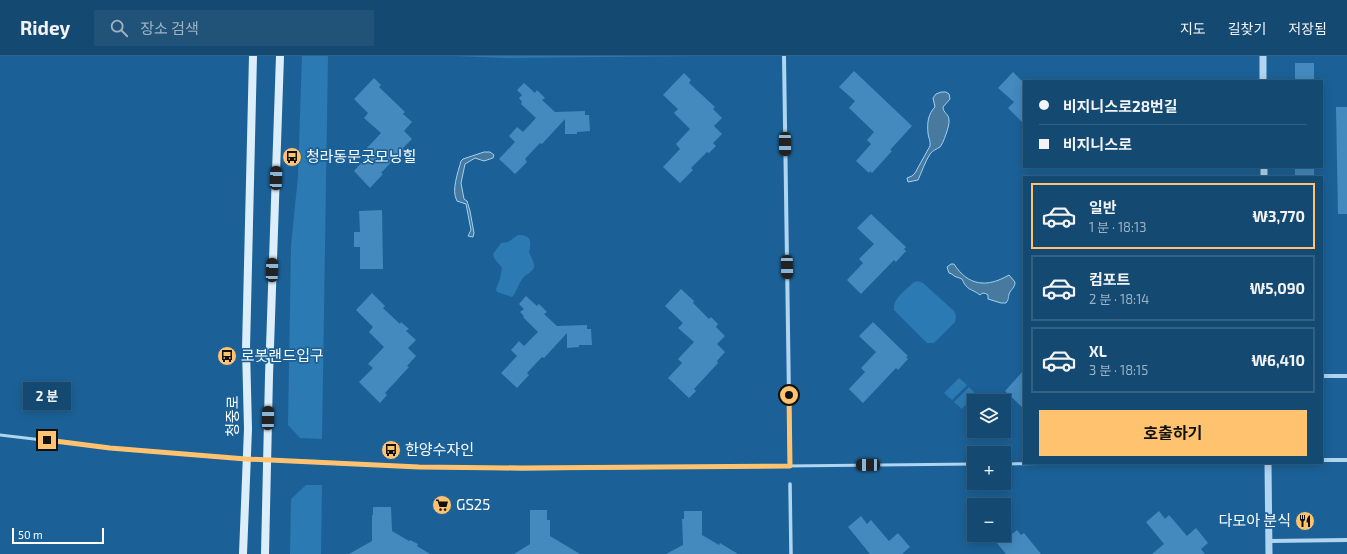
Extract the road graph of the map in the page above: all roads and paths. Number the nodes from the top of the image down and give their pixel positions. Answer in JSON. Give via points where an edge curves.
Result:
{"nodes":[{"id":1,"x":253,"y":56,"type":"edge"},
{"id":2,"x":280,"y":56,"type":"edge"},
{"id":3,"x":784,"y":56,"type":"edge"},
{"id":4,"x":1262,"y":56,"type":"edge"},
{"id":5,"x":1263,"y":80,"type":"edge"},
{"id":6,"x":1323,"y":376,"type":"edge"},
{"id":7,"x":1347,"y":376,"type":"edge"},
{"id":8,"x":0,"y":435,"type":"edge"},
{"id":9,"x":246,"y":459,"type":"junction"},
{"id":10,"x":267,"y":460,"type":"junction"},
{"id":11,"x":1323,"y":460,"type":"edge"},
{"id":12,"x":1347,"y":460,"type":"edge"},
{"id":13,"x":967,"y":464,"type":"edge"},
{"id":14,"x":1011,"y":464,"type":"edge"},
{"id":15,"x":1023,"y":464,"type":"edge"},
{"id":16,"x":1268,"y":464,"type":"edge"},
{"id":17,"x":790,"y":466,"type":"junction"},
{"id":18,"x":790,"y":484,"type":"dead end"},
{"id":19,"x":1347,"y":540,"type":"edge"},
{"id":20,"x":1269,"y":541,"type":"junction"},
{"id":21,"x":243,"y":554,"type":"edge"},
{"id":22,"x":265,"y":554,"type":"edge"},
{"id":23,"x":791,"y":554,"type":"edge"},
{"id":24,"x":1269,"y":554,"type":"edge"}],
"edges":[{"from":1,"to":9,"type":"main road","name":"청중로"},
{"from":2,"to":10,"type":"main road"},
{"from":3,"to":17,"type":"street"},
{"from":4,"to":5,"type":"street"},
{"from":6,"to":7,"type":"street"},
{"from":8,"to":9,"type":"lane","via":[[110,448]]},
{"from":9,"to":10,"type":"lane"},
{"from":9,"to":21,"type":"main road","name":"청중로"},
{"from":10,"to":17,"type":"lane","via":[[399,467]]},
{"from":10,"to":22,"type":"main road"},
{"from":11,"to":12,"type":"street"},
{"from":13,"to":17,"type":"lane"},
{"from":14,"to":15,"type":"lane"},
{"from":16,"to":20,"type":"street"},
{"from":18,"to":23,"type":"street"},
{"from":19,"to":20,"type":"street"},
{"from":20,"to":24,"type":"street"}]}
